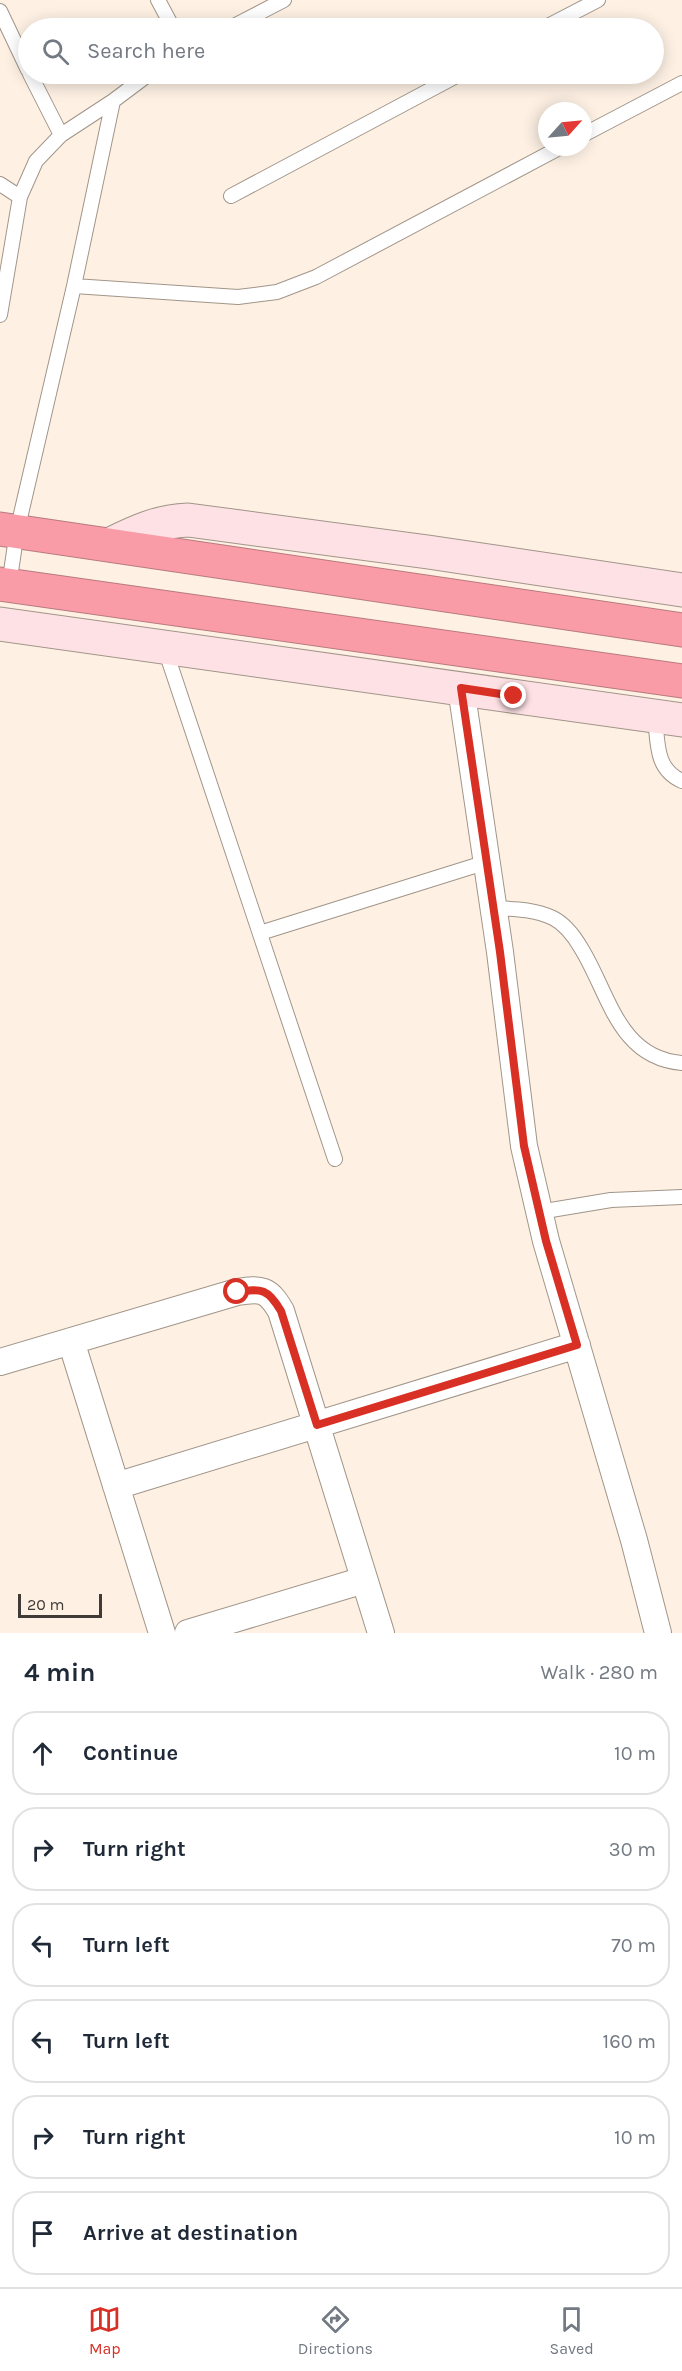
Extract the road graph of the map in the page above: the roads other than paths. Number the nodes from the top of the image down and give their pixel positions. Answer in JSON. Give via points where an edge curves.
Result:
{"nodes":[{"id":1,"x":158,"y":0,"type":"edge"},
{"id":2,"x":285,"y":0,"type":"edge"},
{"id":3,"x":598,"y":0,"type":"edge"},
{"id":4,"x":0,"y":11,"type":"edge"},
{"id":5,"x":168,"y":18,"type":"edge"},
{"id":6,"x":250,"y":18,"type":"edge"},
{"id":7,"x":563,"y":18,"type":"edge"},
{"id":8,"x":18,"y":49,"type":"edge"},
{"id":9,"x":682,"y":83,"type":"edge"},
{"id":10,"x":35,"y":84,"type":"edge"},
{"id":11,"x":136,"y":84,"type":"edge"},
{"id":12,"x":441,"y":84,"type":"edge"},
{"id":13,"x":113,"y":101,"type":"junction"},
{"id":14,"x":592,"y":130,"type":"edge"},
{"id":15,"x":61,"y":135,"type":"junction"},
{"id":16,"x":544,"y":156,"type":"edge"},
{"id":17,"x":0,"y":184,"type":"edge"},
{"id":18,"x":231,"y":196,"type":"dead end"},
{"id":19,"x":20,"y":197,"type":"junction"},
{"id":20,"x":74,"y":286,"type":"junction"},
{"id":21,"x":0,"y":315,"type":"edge"},
{"id":22,"x":8,"y":530,"type":"edge"},
{"id":23,"x":111,"y":544,"type":"junction"},
{"id":24,"x":4,"y":585,"type":"edge"},
{"id":25,"x":682,"y":590,"type":"edge"},
{"id":26,"x":0,"y":624,"type":"edge"},
{"id":27,"x":682,"y":630,"type":"edge"},
{"id":28,"x":165,"y":647,"type":"junction"},
{"id":29,"x":682,"y":681,"type":"edge"},
{"id":30,"x":461,"y":688,"type":"junction"},
{"id":31,"x":669,"y":718,"type":"edge"},
{"id":32,"x":682,"y":781,"type":"edge"},
{"id":33,"x":487,"y":862,"type":"junction"},
{"id":34,"x":494,"y":908,"type":"junction"},
{"id":35,"x":260,"y":933,"type":"junction"},
{"id":36,"x":682,"y":1063,"type":"edge"},
{"id":37,"x":336,"y":1159,"type":"dead end"},
{"id":38,"x":682,"y":1197,"type":"edge"},
{"id":39,"x":539,"y":1212,"type":"junction"},
{"id":40,"x":71,"y":1341,"type":"junction"},
{"id":41,"x":577,"y":1345,"type":"junction"},
{"id":42,"x":0,"y":1362,"type":"edge"},
{"id":43,"x":317,"y":1425,"type":"junction"},
{"id":44,"x":116,"y":1486,"type":"junction"},
{"id":45,"x":364,"y":1580,"type":"junction"},
{"id":46,"x":162,"y":1633,"type":"edge"},
{"id":47,"x":188,"y":1633,"type":"edge"},
{"id":48,"x":381,"y":1633,"type":"edge"},
{"id":49,"x":658,"y":1633,"type":"edge"}],
"edges":[{"from":1,"to":5,"type":"lane"},
{"from":2,"to":6,"type":"lane"},
{"from":3,"to":7,"type":"lane"},
{"from":4,"to":8,"type":"lane"},
{"from":9,"to":14,"type":"lane"},
{"from":10,"to":15,"type":"lane"},
{"from":11,"to":13,"type":"lane"},
{"from":12,"to":18,"type":"lane"},
{"from":13,"to":15,"type":"lane"},
{"from":13,"to":20,"type":"lane"},
{"from":15,"to":19,"type":"lane","via":[[36,161]]},
{"from":16,"to":20,"type":"lane","via":[[316,277],[277,292],[238,297]]},
{"from":17,"to":19,"type":"lane"},
{"from":19,"to":21,"type":"lane"},
{"from":20,"to":22,"type":"lane"},
{"from":22,"to":23,"type":"highway"},
{"from":22,"to":24,"type":"lane"},
{"from":23,"to":25,"type":"street","via":[[146,527],[188,520]]},
{"from":23,"to":27,"type":"highway"},
{"from":24,"to":29,"type":"highway"},
{"from":26,"to":28,"type":"street"},
{"from":28,"to":30,"type":"street"},
{"from":28,"to":35,"type":"lane"},
{"from":30,"to":31,"type":"street"},
{"from":30,"to":33,"type":"street"},
{"from":31,"to":32,"type":"lane","via":[[660,760],[670,775]]},
{"from":33,"to":34,"type":"street"},
{"from":33,"to":35,"type":"lane"},
{"from":34,"to":36,"type":"lane","via":[[534,911],[555,919],[572,933],[633,1044],[653,1055]]},
{"from":34,"to":39,"type":"street","via":[[524,1146]]},
{"from":35,"to":37,"type":"lane"},
{"from":38,"to":39,"type":"lane","via":[[611,1200]]},
{"from":39,"to":41,"type":"street"},
{"from":40,"to":42,"type":"street"},
{"from":40,"to":43,"type":"street","via":[[257,1288],[272,1296],[281,1311]]},
{"from":40,"to":44,"type":"street"},
{"from":41,"to":43,"type":"street"},
{"from":41,"to":49,"type":"street"},
{"from":43,"to":44,"type":"street"},
{"from":43,"to":45,"type":"street"},
{"from":44,"to":46,"type":"street"},
{"from":45,"to":47,"type":"street"},
{"from":45,"to":48,"type":"street"}]}
